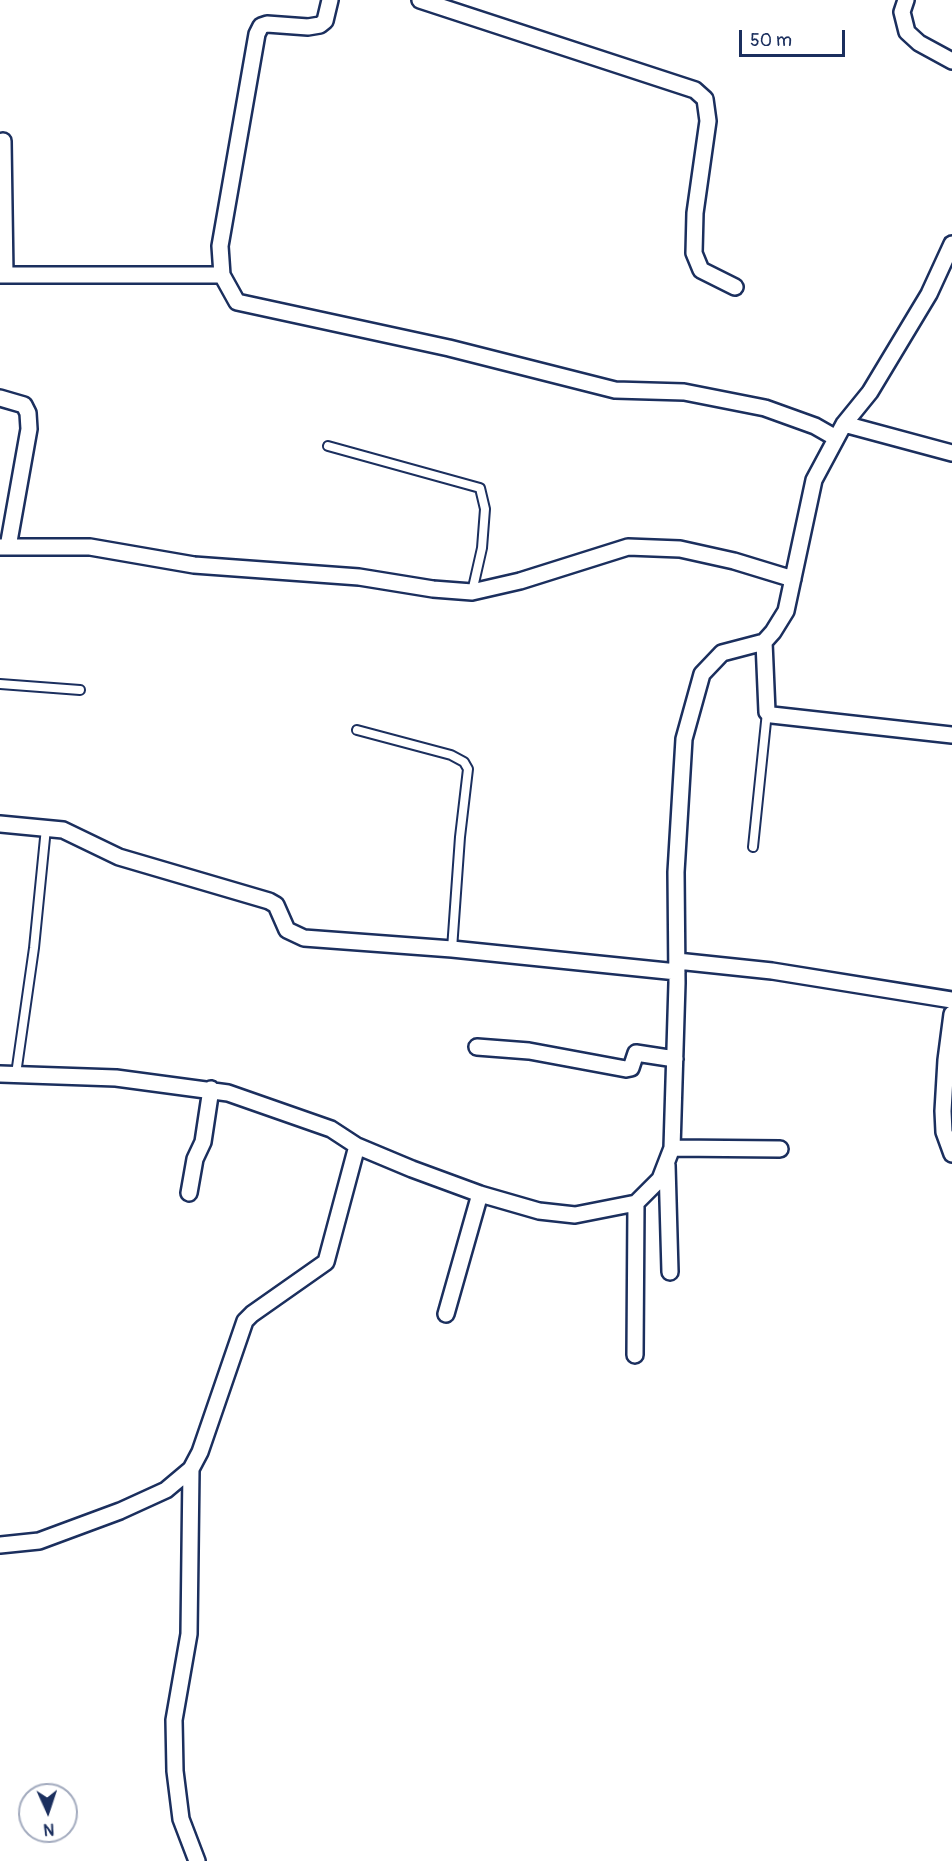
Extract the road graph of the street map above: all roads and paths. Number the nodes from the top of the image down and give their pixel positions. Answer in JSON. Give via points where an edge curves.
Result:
{"nodes":[{"id":1,"x":330,"y":0,"type":"edge"},
{"id":2,"x":420,"y":0,"type":"edge"},
{"id":3,"x":906,"y":0,"type":"edge"},
{"id":4,"x":952,"y":61,"type":"edge"},
{"id":5,"x":3,"y":141,"type":"dead end"},
{"id":6,"x":952,"y":244,"type":"edge"},
{"id":7,"x":3,"y":275,"type":"edge"},
{"id":8,"x":222,"y":275,"type":"junction"},
{"id":9,"x":735,"y":287,"type":"dead end"},
{"id":10,"x":0,"y":398,"type":"edge"},
{"id":11,"x":844,"y":424,"type":"junction"},
{"id":12,"x":836,"y":438,"type":"junction"},
{"id":13,"x":328,"y":446,"type":"dead end"},
{"id":14,"x":952,"y":453,"type":"edge"},
{"id":15,"x":4,"y":547,"type":"edge"},
{"id":16,"x":793,"y":579,"type":"junction"},
{"id":17,"x":472,"y":592,"type":"junction"},
{"id":18,"x":764,"y":642,"type":"junction"},
{"id":19,"x":0,"y":684,"type":"edge"},
{"id":20,"x":80,"y":690,"type":"dead end"},
{"id":21,"x":767,"y":712,"type":"junction"},
{"id":22,"x":357,"y":730,"type":"dead end"},
{"id":23,"x":952,"y":735,"type":"edge"},
{"id":24,"x":0,"y":824,"type":"edge"},
{"id":25,"x":46,"y":828,"type":"junction"},
{"id":26,"x":753,"y":847,"type":"dead end"},
{"id":27,"x":452,"y":949,"type":"junction"},
{"id":28,"x":677,"y":966,"type":"junction"},
{"id":29,"x":952,"y":1000,"type":"edge"},
{"id":30,"x":952,"y":1014,"type":"edge"},
{"id":31,"x":477,"y":1047,"type":"dead end"},
{"id":32,"x":675,"y":1059,"type":"junction"},
{"id":33,"x":0,"y":1074,"type":"edge"},
{"id":34,"x":16,"y":1074,"type":"junction"},
{"id":35,"x":211,"y":1089,"type":"junction"},
{"id":36,"x":357,"y":1146,"type":"junction"},
{"id":37,"x":780,"y":1149,"type":"dead end"},
{"id":38,"x":952,"y":1154,"type":"edge"},
{"id":39,"x":669,"y":1155,"type":"junction"},
{"id":40,"x":189,"y":1193,"type":"dead end"},
{"id":41,"x":480,"y":1194,"type":"junction"},
{"id":42,"x":636,"y":1203,"type":"junction"},
{"id":43,"x":670,"y":1272,"type":"dead end"},
{"id":44,"x":446,"y":1314,"type":"dead end"},
{"id":45,"x":635,"y":1354,"type":"dead end"},
{"id":46,"x":191,"y":1469,"type":"junction"},
{"id":47,"x":0,"y":1545,"type":"edge"},
{"id":48,"x":197,"y":1861,"type":"edge"}],
"edges":[{"from":1,"to":8,"type":"street","via":[[325,21],[320,25],[267,24],[257,34],[220,246]]},
{"from":2,"to":9,"type":"street","via":[[695,90],[705,99],[708,120],[695,213],[694,253],[701,270]]},
{"from":3,"to":4,"type":"street","via":[[902,12],[907,32],[919,44]]},
{"from":5,"to":7,"type":"street"},
{"from":6,"to":11,"type":"street","via":[[929,294],[870,392]]},
{"from":7,"to":8,"type":"street"},
{"from":8,"to":12,"type":"street","via":[[237,302],[267,310],[449,348],[615,390],[684,392],[765,408]]},
{"from":10,"to":15,"type":"street","via":[[24,405],[29,429]]},
{"from":11,"to":12,"type":"street"},
{"from":11,"to":14,"type":"street"},
{"from":12,"to":16,"type":"street","via":[[814,480]]},
{"from":13,"to":17,"type":"lane","via":[[480,488],[485,509],[482,548]]},
{"from":15,"to":17,"type":"street","via":[[90,548],[194,565],[359,577]]},
{"from":16,"to":17,"type":"street","via":[[680,549],[628,547]]},
{"from":16,"to":18,"type":"street","via":[[786,610]]},
{"from":18,"to":21,"type":"street"},
{"from":18,"to":28,"type":"street","via":[[722,653],[702,674],[684,739],[676,872]]},
{"from":19,"to":20,"type":"lane"},
{"from":21,"to":23,"type":"street","via":[[780,717]]},
{"from":21,"to":26,"type":"lane"},
{"from":22,"to":27,"type":"lane","via":[[451,755],[468,769]]},
{"from":24,"to":25,"type":"street"},
{"from":25,"to":27,"type":"street","via":[[63,830],[119,857],[269,901],[276,905],[287,930],[304,938]]},
{"from":25,"to":34,"type":"lane"},
{"from":27,"to":28,"type":"street"},
{"from":28,"to":29,"type":"street","via":[[772,971]]},
{"from":28,"to":32,"type":"street"},
{"from":30,"to":38,"type":"street","via":[[943,1111],[944,1132]]},
{"from":31,"to":32,"type":"street","via":[[626,1069],[631,1068],[636,1053]]},
{"from":32,"to":39,"type":"street"},
{"from":33,"to":34,"type":"street"},
{"from":34,"to":35,"type":"street","via":[[116,1078]]},
{"from":35,"to":36,"type":"street","via":[[332,1129]]},
{"from":35,"to":40,"type":"street","via":[[203,1142],[195,1159]]},
{"from":36,"to":41,"type":"street"},
{"from":36,"to":46,"type":"street","via":[[326,1262],[245,1321]]},
{"from":37,"to":39,"type":"street"},
{"from":39,"to":42,"type":"street","via":[[660,1179]]},
{"from":39,"to":43,"type":"street"},
{"from":41,"to":42,"type":"street","via":[[539,1211],[575,1215]]},
{"from":41,"to":44,"type":"street"},
{"from":42,"to":45,"type":"street"},
{"from":46,"to":47,"type":"street","via":[[166,1490],[120,1511],[39,1541]]},
{"from":46,"to":48,"type":"street","via":[[189,1634],[174,1720],[181,1819]]}]}
